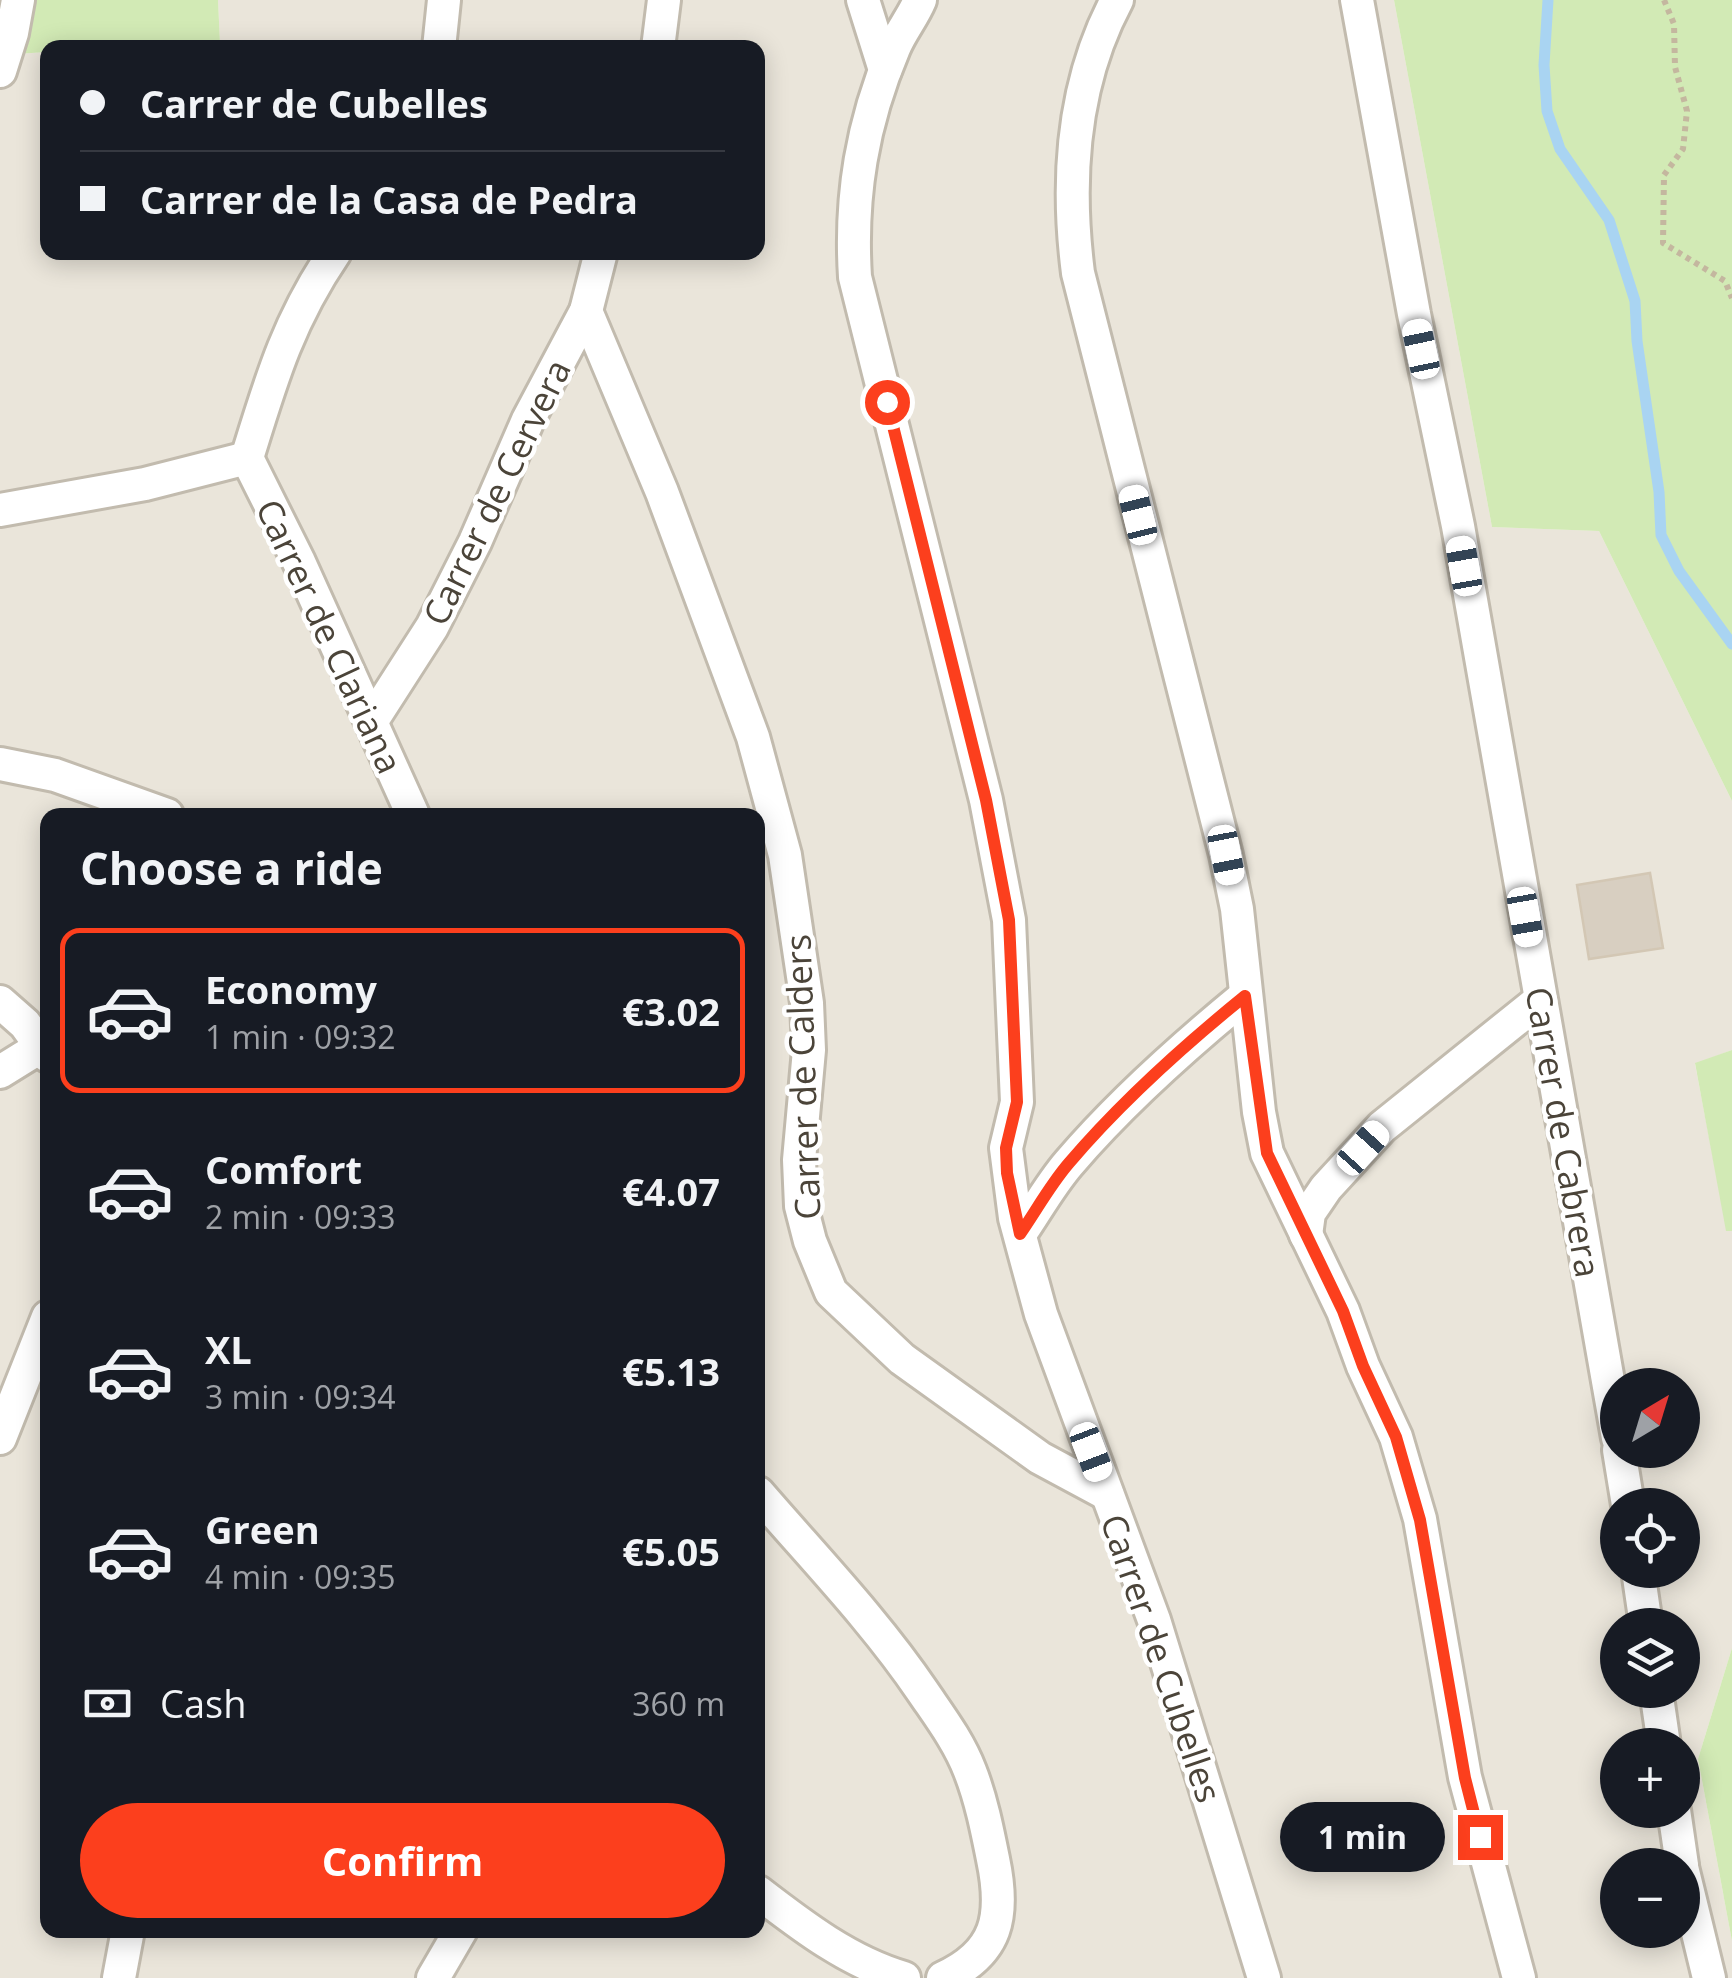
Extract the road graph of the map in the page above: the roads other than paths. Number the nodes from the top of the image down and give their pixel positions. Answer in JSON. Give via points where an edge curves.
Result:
{"nodes":[{"id":1,"x":18,"y":0,"type":"edge"},
{"id":2,"x":444,"y":0,"type":"edge"},
{"id":3,"x":664,"y":0,"type":"edge"},
{"id":4,"x":863,"y":0,"type":"edge"},
{"id":5,"x":920,"y":0,"type":"edge"},
{"id":6,"x":1357,"y":0,"type":"edge"},
{"id":7,"x":1106,"y":8,"type":"edge"},
{"id":8,"x":440,"y":40,"type":"edge"},
{"id":9,"x":659,"y":40,"type":"edge"},
{"id":10,"x":885,"y":70,"type":"junction"},
{"id":11,"x":0,"y":71,"type":"edge"},
{"id":12,"x":330,"y":260,"type":"edge"},
{"id":13,"x":599,"y":260,"type":"edge"},
{"id":14,"x":586,"y":311,"type":"junction"},
{"id":15,"x":247,"y":458,"type":"junction"},
{"id":16,"x":0,"y":510,"type":"edge"},
{"id":17,"x":371,"y":722,"type":"junction"},
{"id":18,"x":0,"y":764,"type":"edge"},
{"id":19,"x":148,"y":808,"type":"edge"},
{"id":20,"x":410,"y":808,"type":"edge"},
{"id":21,"x":1245,"y":996,"type":"junction"},
{"id":22,"x":1540,"y":1000,"type":"junction"},
{"id":23,"x":0,"y":1002,"type":"edge"},
{"id":24,"x":40,"y":1044,"type":"edge"},
{"id":25,"x":40,"y":1053,"type":"edge"},
{"id":26,"x":0,"y":1072,"type":"edge"},
{"id":27,"x":1020,"y":1234,"type":"junction"},
{"id":28,"x":1306,"y":1236,"type":"junction"},
{"id":29,"x":40,"y":1337,"type":"edge"},
{"id":30,"x":1606,"y":1368,"type":"edge"},
{"id":31,"x":0,"y":1438,"type":"edge"},
{"id":32,"x":1107,"y":1494,"type":"junction"},
{"id":33,"x":765,"y":1500,"type":"edge"},
{"id":34,"x":765,"y":1897,"type":"edge"},
{"id":35,"x":126,"y":1938,"type":"edge"},
{"id":36,"x":456,"y":1938,"type":"edge"},
{"id":37,"x":1700,"y":1941,"type":"edge"},
{"id":38,"x":119,"y":1978,"type":"edge"},
{"id":39,"x":434,"y":1978,"type":"edge"},
{"id":40,"x":904,"y":1978,"type":"edge"},
{"id":41,"x":943,"y":1978,"type":"edge"},
{"id":42,"x":1264,"y":1978,"type":"edge"},
{"id":43,"x":1519,"y":1978,"type":"edge"},
{"id":44,"x":1709,"y":1978,"type":"edge"}],
"edges":[{"from":1,"to":11,"type":"street"},
{"from":2,"to":8,"type":"street"},
{"from":3,"to":9,"type":"street"},
{"from":4,"to":10,"type":"street"},
{"from":5,"to":10,"type":"street","name":"Carrer de Cubelles"},
{"from":6,"to":22,"type":"street","name":"Carrer de Cabrera"},
{"from":7,"to":21,"type":"street","via":[[1078,118],[1072,228],[1078,272],[1226,855]]},
{"from":10,"to":27,"type":"street","name":"Carrer de Cubelles","via":[[858,170],[854,277],[982,782],[1009,920],[1017,1102],[1006,1148]]},
{"from":12,"to":15,"type":"street","via":[[289,333]]},
{"from":13,"to":14,"type":"street","name":"Carrer de Cervera"},
{"from":14,"to":17,"type":"street","name":"Carrer de Cervera","via":[[432,627]]},
{"from":14,"to":32,"type":"street","name":"Carrer de Calders","via":[[662,492],[752,737],[785,856],[807,1003],[801,1206],[831,1292],[902,1359],[1040,1458]]},
{"from":15,"to":16,"type":"street"},
{"from":15,"to":17,"type":"street","name":"Carrer de Clariana"},
{"from":17,"to":20,"type":"street","name":"Carrer de Clariana"},
{"from":18,"to":19,"type":"street","via":[[55,774]]},
{"from":21,"to":27,"type":"street","via":[[1107,1122],[1066,1166]]},
{"from":21,"to":28,"type":"street","via":[[1267,1153]]},
{"from":22,"to":28,"type":"street","via":[[1382,1126],[1317,1201]]},
{"from":22,"to":30,"type":"street","name":"Carrer de Cabrera"},
{"from":23,"to":24,"type":"street"},
{"from":25,"to":26,"type":"street"},
{"from":27,"to":32,"type":"street","name":"Carrer de Cubelles","via":[[1041,1314]]},
{"from":28,"to":43,"type":"street","via":[[1406,1470],[1465,1778]]},
{"from":29,"to":31,"type":"street"},
{"from":32,"to":42,"type":"street","name":"Carrer de Cubelles","via":[[1154,1620]]},
{"from":33,"to":41,"type":"street","via":[[902,1660],[969,1768],[998,1880],[996,1917],[988,1947]]},
{"from":34,"to":40,"type":"street","via":[[842,1951]]},
{"from":35,"to":38,"type":"street"},
{"from":36,"to":39,"type":"street"},
{"from":37,"to":44,"type":"street"}]}
